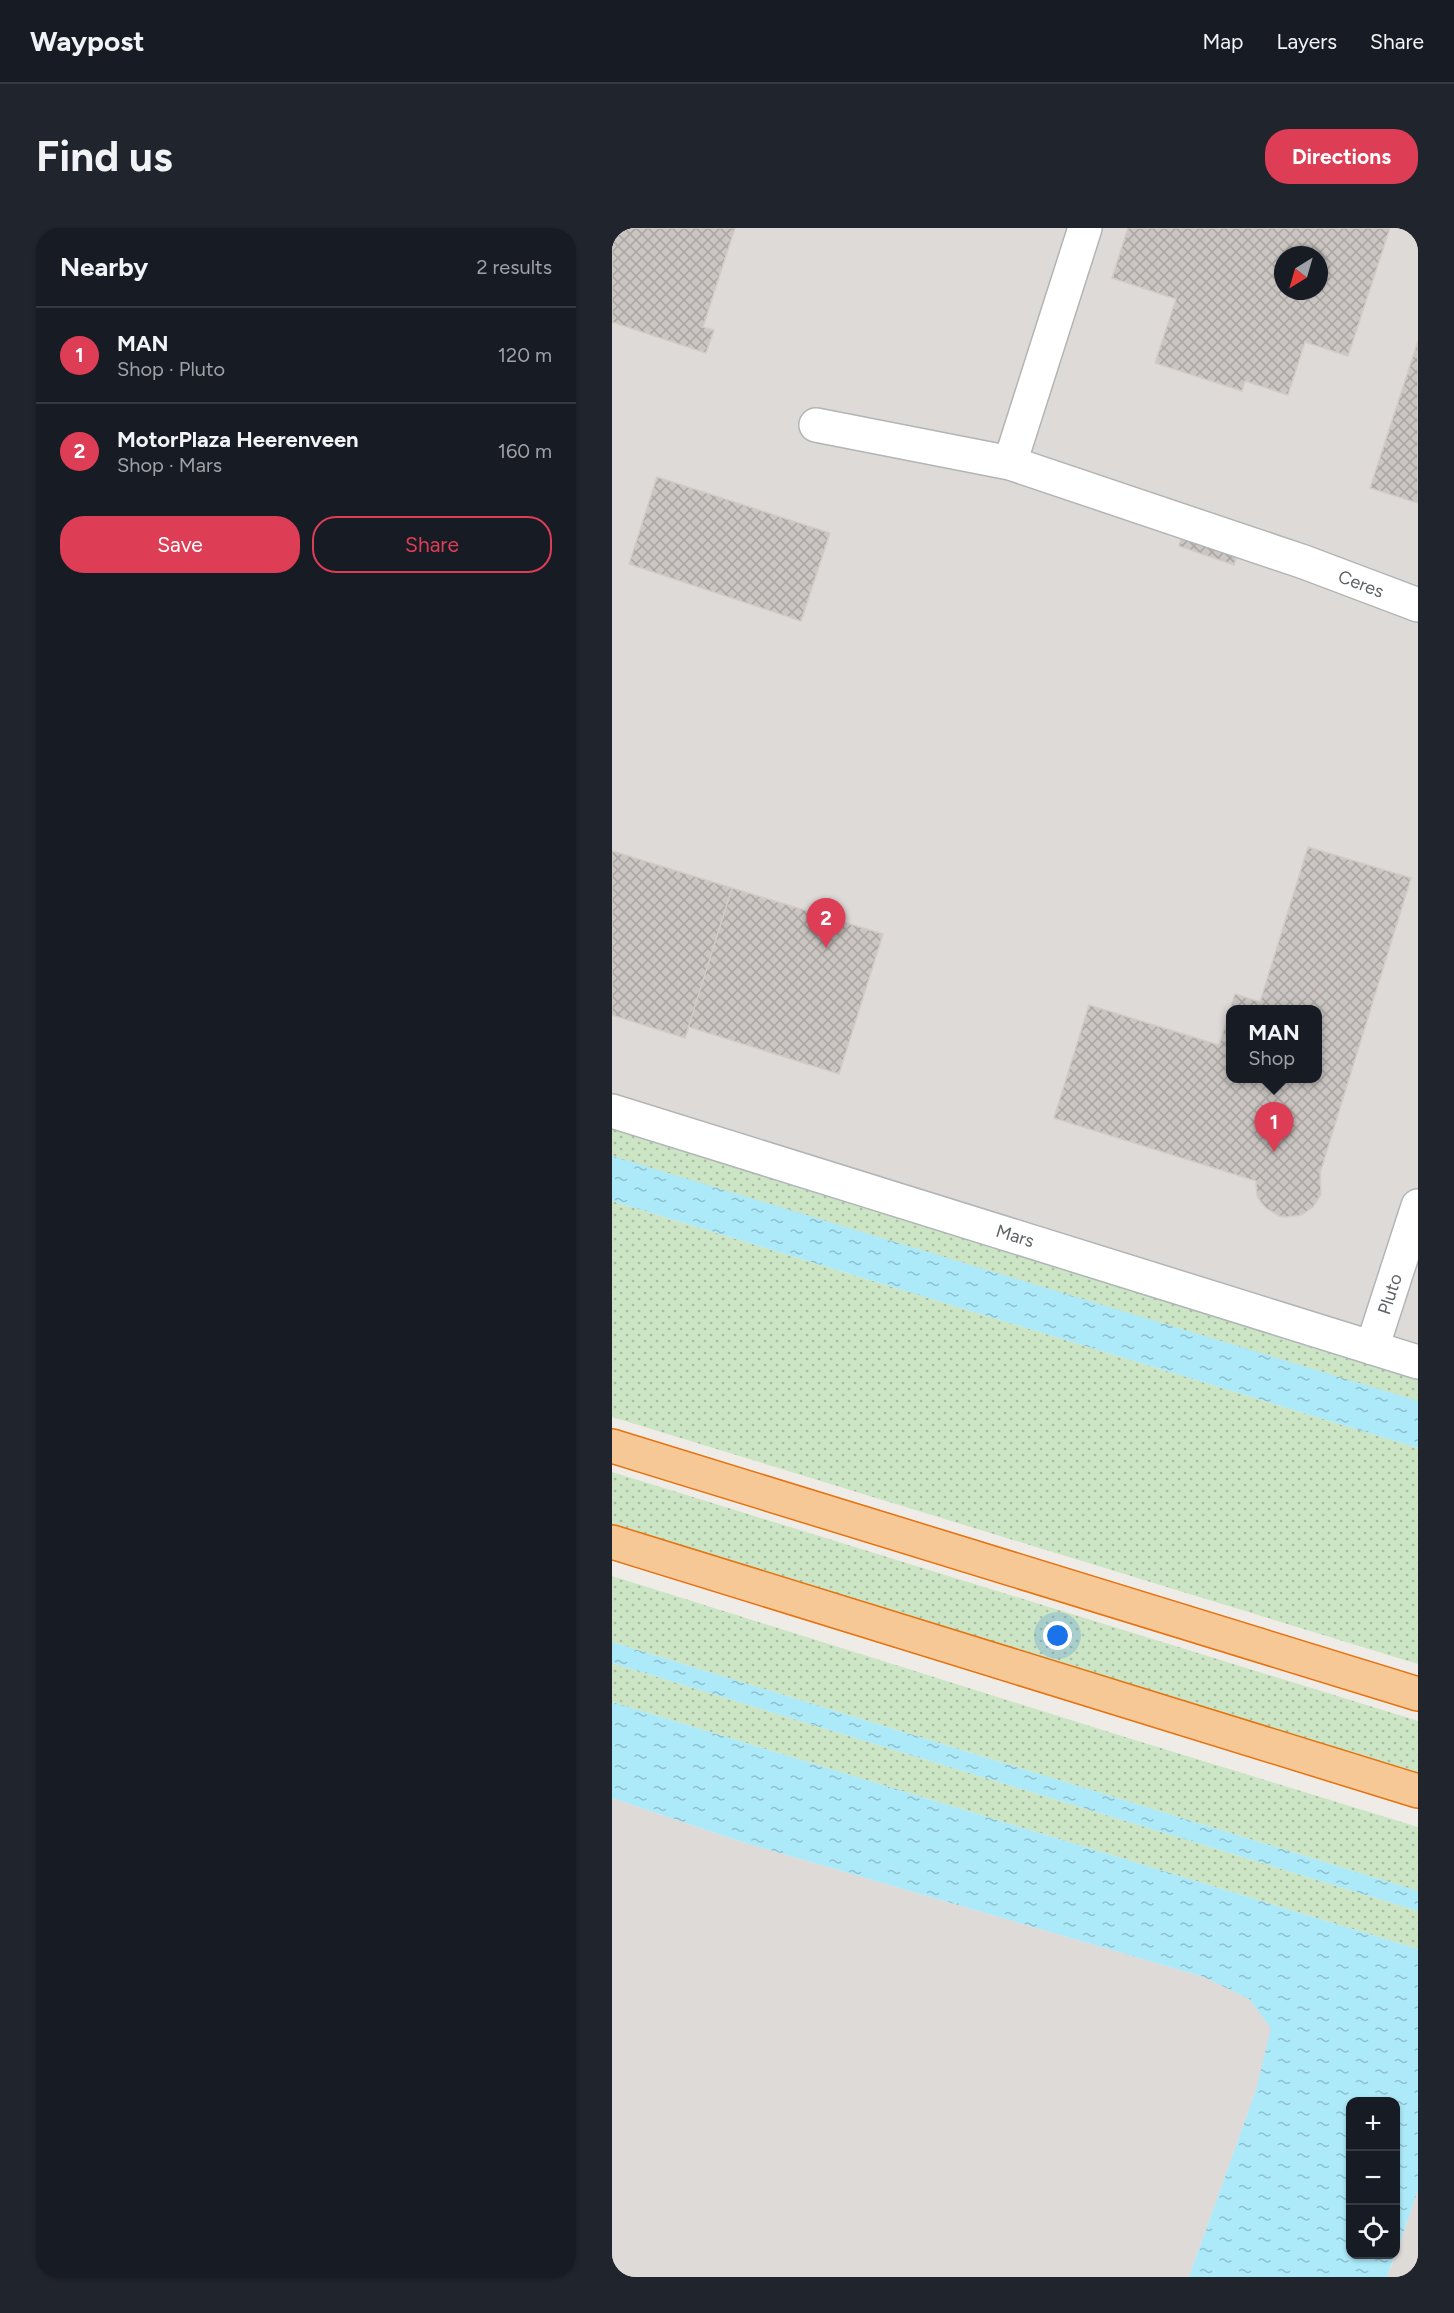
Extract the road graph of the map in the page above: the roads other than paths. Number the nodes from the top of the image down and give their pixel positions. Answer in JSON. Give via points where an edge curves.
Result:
{"nodes":[{"id":1,"x":1085,"y":228,"type":"edge"},
{"id":2,"x":816,"y":425,"type":"dead end"},
{"id":3,"x":1010,"y":463,"type":"junction"},
{"id":4,"x":1418,"y":605,"type":"edge"},
{"id":5,"x":612,"y":1111,"type":"edge"},
{"id":6,"x":1418,"y":1206,"type":"edge"},
{"id":7,"x":1372,"y":1347,"type":"junction"},
{"id":8,"x":1418,"y":1362,"type":"edge"},
{"id":9,"x":612,"y":1446,"type":"edge"},
{"id":10,"x":612,"y":1542,"type":"edge"},
{"id":11,"x":1418,"y":1694,"type":"edge"},
{"id":12,"x":1418,"y":1791,"type":"edge"}],
"edges":[{"from":1,"to":3,"type":"street"},
{"from":2,"to":3,"type":"street","name":"Ceres"},
{"from":3,"to":4,"type":"street","name":"Ceres","via":[[1305,562]]},
{"from":5,"to":7,"type":"street","name":"Mars"},
{"from":6,"to":7,"type":"street","name":"Pluto"},
{"from":7,"to":8,"type":"street","name":"Mars"},
{"from":9,"to":11,"type":"highway"},
{"from":10,"to":12,"type":"highway"}]}
